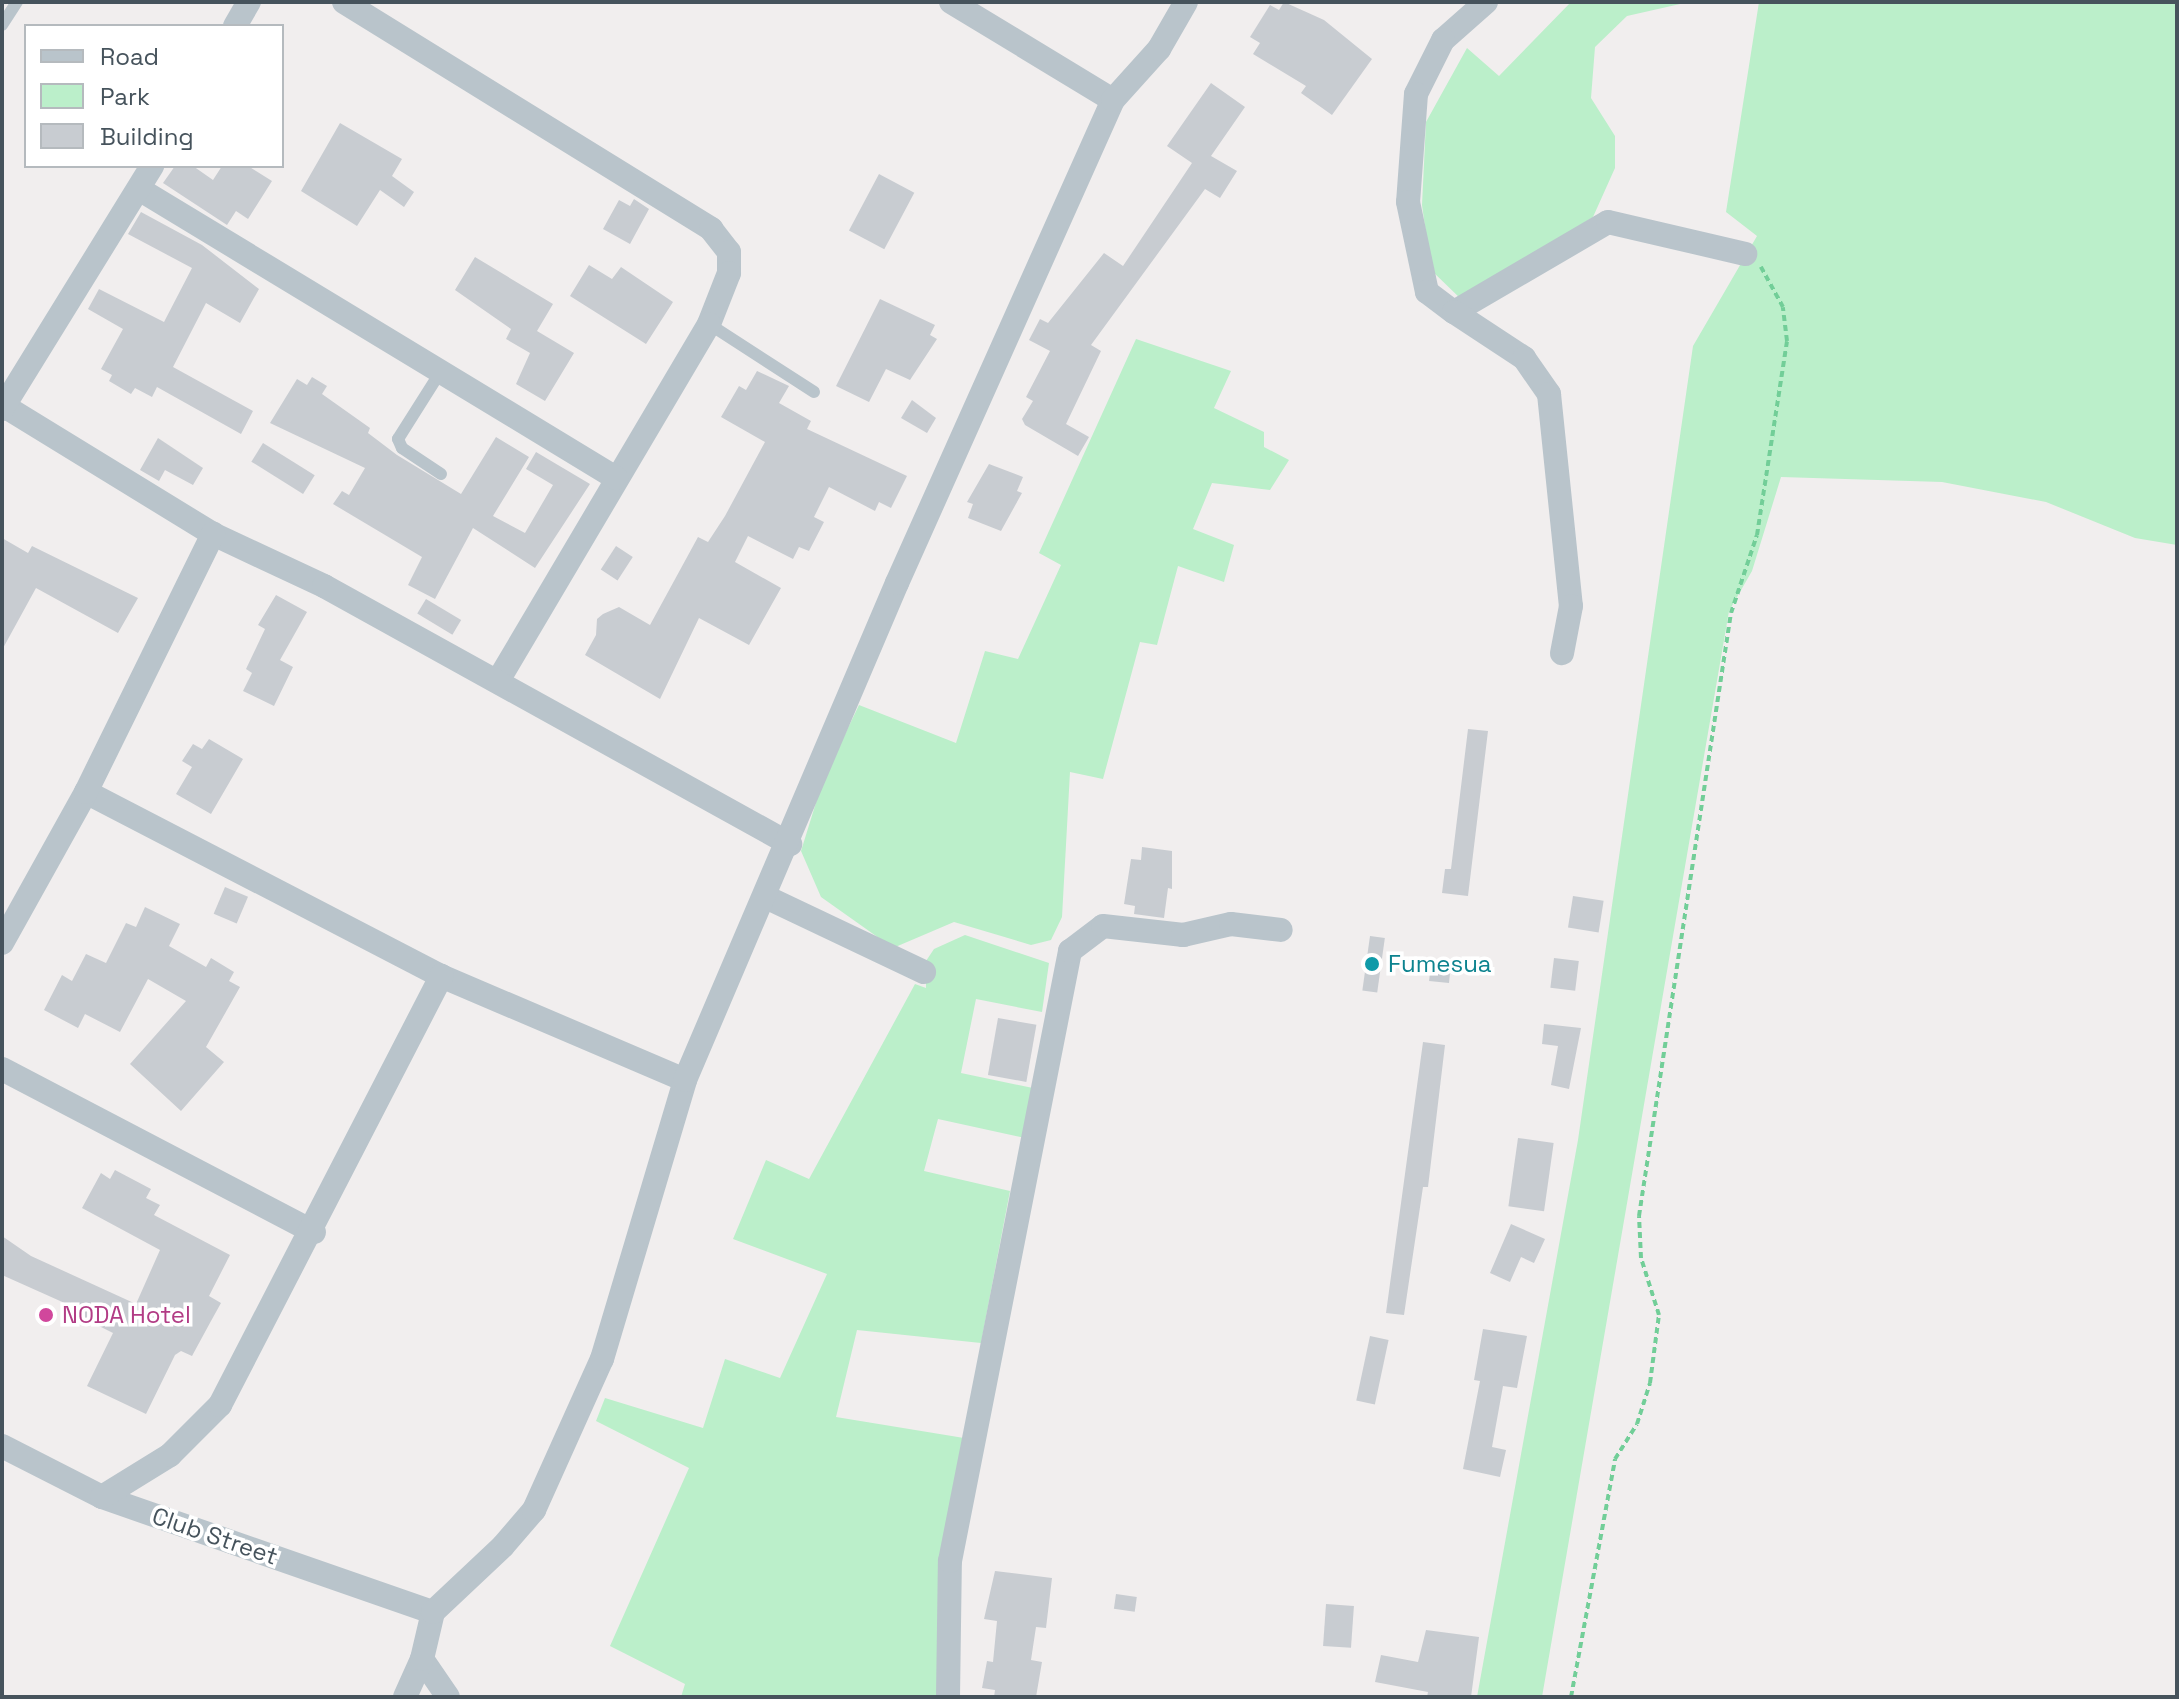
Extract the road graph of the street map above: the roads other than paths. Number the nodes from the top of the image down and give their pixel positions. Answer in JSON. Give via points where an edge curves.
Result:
{"nodes":[{"id":1,"x":17,"y":2,"type":"edge"},
{"id":2,"x":249,"y":2,"type":"edge"},
{"id":3,"x":344,"y":2,"type":"edge"},
{"id":4,"x":951,"y":2,"type":"edge"},
{"id":5,"x":1186,"y":2,"type":"edge"},
{"id":6,"x":1486,"y":2,"type":"edge"},
{"id":7,"x":236,"y":24,"type":"edge"},
{"id":8,"x":2,"y":25,"type":"edge"},
{"id":9,"x":1113,"y":100,"type":"junction"},
{"id":10,"x":151,"y":168,"type":"edge"},
{"id":11,"x":139,"y":189,"type":"junction"},
{"id":12,"x":1745,"y":254,"type":"road end"},
{"id":13,"x":1454,"y":312,"type":"junction"},
{"id":14,"x":709,"y":324,"type":"junction"},
{"id":15,"x":441,"y":371,"type":"junction"},
{"id":16,"x":814,"y":392,"type":"dead end"},
{"id":17,"x":3,"y":408,"type":"edge"},
{"id":18,"x":441,"y":474,"type":"dead end"},
{"id":19,"x":616,"y":478,"type":"junction"},
{"id":20,"x":213,"y":534,"type":"junction"},
{"id":21,"x":1562,"y":653,"type":"dead end"},
{"id":22,"x":498,"y":681,"type":"junction"},
{"id":23,"x":86,"y":792,"type":"junction"},
{"id":24,"x":790,"y":844,"type":"junction"},
{"id":25,"x":766,"y":897,"type":"junction"},
{"id":26,"x":1281,"y":930,"type":"dead end"},
{"id":27,"x":2,"y":943,"type":"edge"},
{"id":28,"x":924,"y":972,"type":"dead end"},
{"id":29,"x":441,"y":976,"type":"junction"},
{"id":30,"x":2,"y":1069,"type":"edge"},
{"id":31,"x":685,"y":1080,"type":"junction"},
{"id":32,"x":314,"y":1232,"type":"junction"},
{"id":33,"x":2,"y":1446,"type":"edge"},
{"id":34,"x":102,"y":1497,"type":"junction"},
{"id":35,"x":433,"y":1612,"type":"junction"},
{"id":36,"x":422,"y":1659,"type":"junction"},
{"id":37,"x":405,"y":1697,"type":"edge"},
{"id":38,"x":448,"y":1697,"type":"edge"},
{"id":39,"x":948,"y":1697,"type":"edge"}],
"edges":[{"from":1,"to":8,"type":"lane"},
{"from":2,"to":7,"type":"street"},
{"from":3,"to":14,"type":"street","via":[[711,229],[729,252],[729,273]]},
{"from":4,"to":9,"type":"street"},
{"from":5,"to":9,"type":"street","via":[[1159,49]]},
{"from":6,"to":13,"type":"street","via":[[1443,40],[1416,94],[1408,202],[1427,292]]},
{"from":9,"to":24,"type":"street","via":[[897,583]]},
{"from":10,"to":11,"type":"street"},
{"from":11,"to":15,"type":"street"},
{"from":11,"to":17,"type":"street"},
{"from":12,"to":13,"type":"street","via":[[1608,222]]},
{"from":13,"to":21,"type":"street","via":[[1524,358],[1549,394],[1571,606]]},
{"from":14,"to":16,"type":"lane"},
{"from":14,"to":19,"type":"street"},
{"from":15,"to":18,"type":"lane","via":[[398,439],[402,448]]},
{"from":15,"to":19,"type":"street"},
{"from":17,"to":20,"type":"street"},
{"from":19,"to":22,"type":"street"},
{"from":20,"to":22,"type":"street","via":[[324,586]]},
{"from":20,"to":23,"type":"street"},
{"from":22,"to":24,"type":"street"},
{"from":23,"to":27,"type":"street"},
{"from":23,"to":29,"type":"street"},
{"from":24,"to":25,"type":"street"},
{"from":25,"to":28,"type":"street"},
{"from":25,"to":31,"type":"street"},
{"from":26,"to":39,"type":"street","via":[[1231,924],[1183,935],[1103,926],[1070,951],[950,1561]]},
{"from":29,"to":31,"type":"street"},
{"from":29,"to":32,"type":"street"},
{"from":30,"to":32,"type":"street"},
{"from":31,"to":35,"type":"street","via":[[602,1359],[534,1510]]},
{"from":32,"to":34,"type":"street","via":[[220,1405],[170,1455]]},
{"from":33,"to":34,"type":"street","name":"Club Street"},
{"from":34,"to":35,"type":"street","name":"Club Street"},
{"from":35,"to":36,"type":"street"},
{"from":36,"to":37,"type":"street"},
{"from":36,"to":38,"type":"street"}]}
